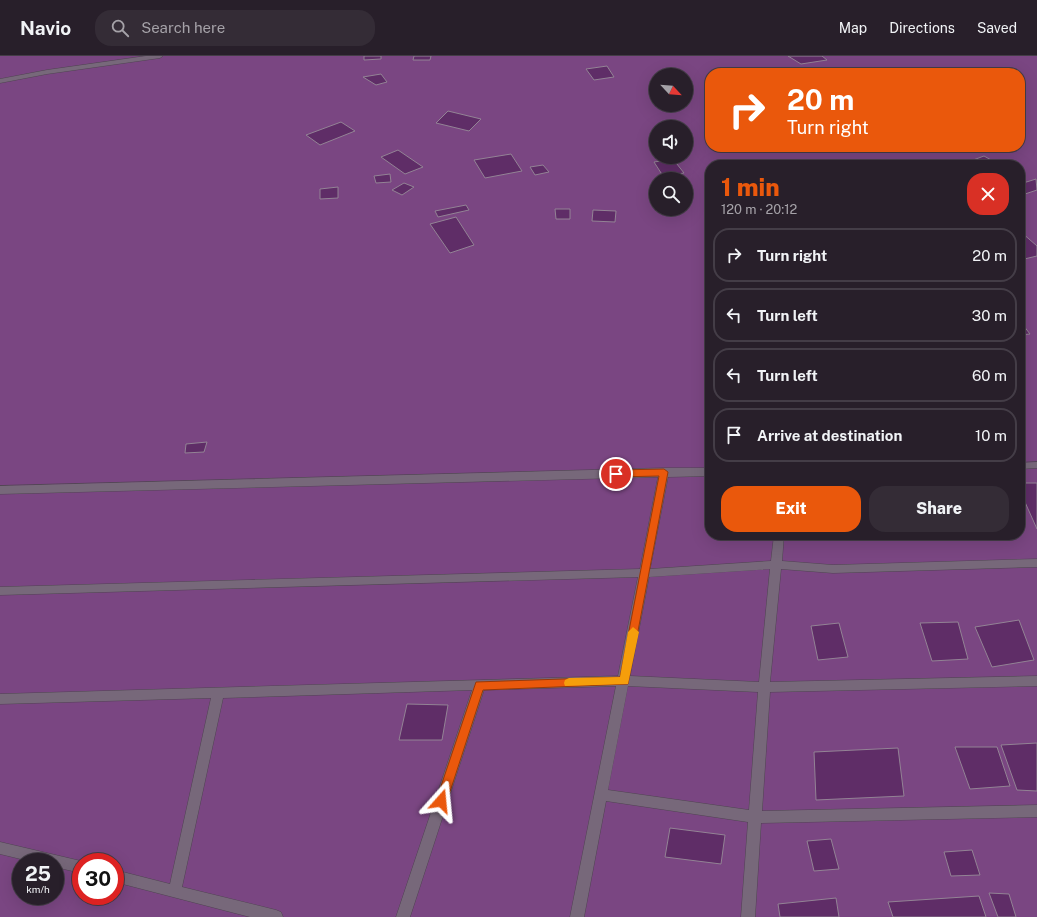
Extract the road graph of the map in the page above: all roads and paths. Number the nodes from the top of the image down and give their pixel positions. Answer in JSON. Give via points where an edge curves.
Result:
{"nodes":[{"id":1,"x":160,"y":56,"type":"edge"},
{"id":2,"x":0,"y":81,"type":"edge"},
{"id":3,"x":1037,"y":465,"type":"edge"},
{"id":4,"x":1025,"y":466,"type":"edge"},
{"id":5,"x":664,"y":472,"type":"junction"},
{"id":6,"x":705,"y":472,"type":"edge"},
{"id":7,"x":0,"y":490,"type":"edge"},
{"id":8,"x":778,"y":540,"type":"edge"},
{"id":9,"x":1037,"y":563,"type":"edge"},
{"id":10,"x":776,"y":565,"type":"junction"},
{"id":11,"x":645,"y":573,"type":"junction"},
{"id":12,"x":0,"y":591,"type":"edge"},
{"id":13,"x":624,"y":681,"type":"junction"},
{"id":14,"x":1037,"y":681,"type":"edge"},
{"id":15,"x":480,"y":685,"type":"junction"},
{"id":16,"x":764,"y":687,"type":"junction"},
{"id":17,"x":218,"y":693,"type":"junction"},
{"id":18,"x":0,"y":699,"type":"edge"},
{"id":19,"x":602,"y":795,"type":"junction"},
{"id":20,"x":1037,"y":811,"type":"edge"},
{"id":21,"x":754,"y":817,"type":"junction"},
{"id":22,"x":0,"y":848,"type":"edge"},
{"id":23,"x":72,"y":866,"type":"edge"},
{"id":24,"x":124,"y":878,"type":"edge"},
{"id":25,"x":175,"y":890,"type":"junction"},
{"id":26,"x":276,"y":917,"type":"edge"},
{"id":27,"x":403,"y":917,"type":"edge"},
{"id":28,"x":577,"y":917,"type":"edge"},
{"id":29,"x":748,"y":917,"type":"edge"}],
"edges":[{"from":1,"to":2,"type":"street"},
{"from":3,"to":4,"type":"street"},
{"from":5,"to":6,"type":"street"},
{"from":5,"to":7,"type":"street"},
{"from":5,"to":11,"type":"street"},
{"from":8,"to":10,"type":"street"},
{"from":9,"to":10,"type":"street","via":[[833,569]]},
{"from":10,"to":11,"type":"street"},
{"from":10,"to":16,"type":"street"},
{"from":11,"to":12,"type":"street"},
{"from":11,"to":13,"type":"street"},
{"from":13,"to":15,"type":"street"},
{"from":13,"to":16,"type":"street"},
{"from":13,"to":19,"type":"street"},
{"from":14,"to":16,"type":"street"},
{"from":15,"to":17,"type":"street"},
{"from":15,"to":27,"type":"street"},
{"from":16,"to":21,"type":"street"},
{"from":17,"to":18,"type":"street"},
{"from":17,"to":25,"type":"street"},
{"from":19,"to":21,"type":"street"},
{"from":19,"to":28,"type":"street"},
{"from":20,"to":21,"type":"street"},
{"from":21,"to":29,"type":"street"},
{"from":22,"to":23,"type":"street"},
{"from":24,"to":25,"type":"street"},
{"from":25,"to":26,"type":"street"}]}
